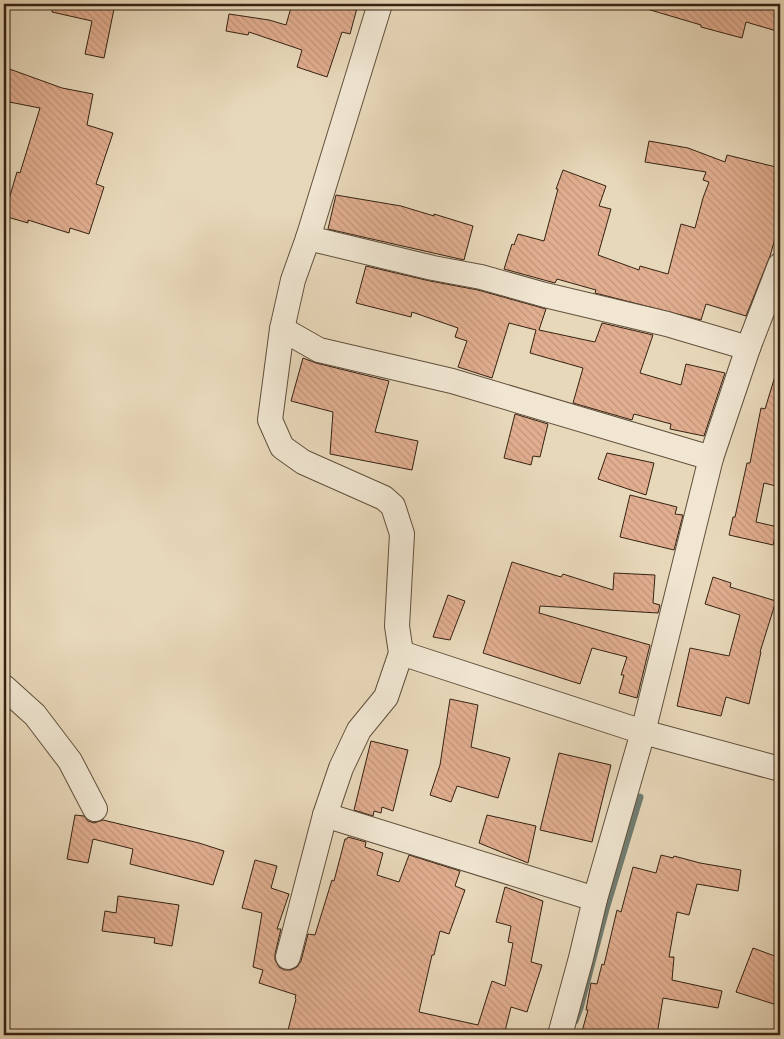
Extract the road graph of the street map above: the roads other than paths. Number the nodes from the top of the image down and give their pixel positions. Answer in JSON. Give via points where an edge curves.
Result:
{"nodes":[{"id":1,"x":380,"y":4,"type":"edge"},
{"id":2,"x":308,"y":238,"type":"junction"},
{"id":3,"x":780,"y":265,"type":"edge"},
{"id":4,"x":282,"y":329,"type":"junction"},
{"id":5,"x":748,"y":348,"type":"junction"},
{"id":6,"x":711,"y":458,"type":"junction"},
{"id":7,"x":401,"y":653,"type":"junction"},
{"id":8,"x":4,"y":687,"type":"edge"},
{"id":9,"x":643,"y":732,"type":"junction"},
{"id":10,"x":780,"y":769,"type":"edge"},
{"id":11,"x":95,"y":809,"type":"dead end"},
{"id":12,"x":325,"y":815,"type":"junction"},
{"id":13,"x":595,"y":898,"type":"junction"},
{"id":14,"x":288,"y":958,"type":"dead end"},
{"id":15,"x":560,"y":1035,"type":"edge"}],
"edges":[{"from":1,"to":2,"type":"street"},
{"from":2,"to":4,"type":"street","via":[[292,280]]},
{"from":2,"to":5,"type":"street","via":[[481,276]]},
{"from":3,"to":5,"type":"street"},
{"from":4,"to":6,"type":"street","via":[[319,350],[452,380]]},
{"from":4,"to":7,"type":"street","via":[[270,420],[282,447],[303,462],[384,498],[393,506],[398,518],[402,534],[397,626]]},
{"from":5,"to":6,"type":"street"},
{"from":6,"to":9,"type":"street"},
{"from":7,"to":9,"type":"street"},
{"from":7,"to":12,"type":"street","via":[[386,697],[359,730]]},
{"from":8,"to":11,"type":"street","via":[[35,716],[70,760]]},
{"from":9,"to":10,"type":"street"},
{"from":9,"to":13,"type":"street"},
{"from":12,"to":13,"type":"street"},
{"from":12,"to":14,"type":"street"},
{"from":13,"to":15,"type":"street"}]}
